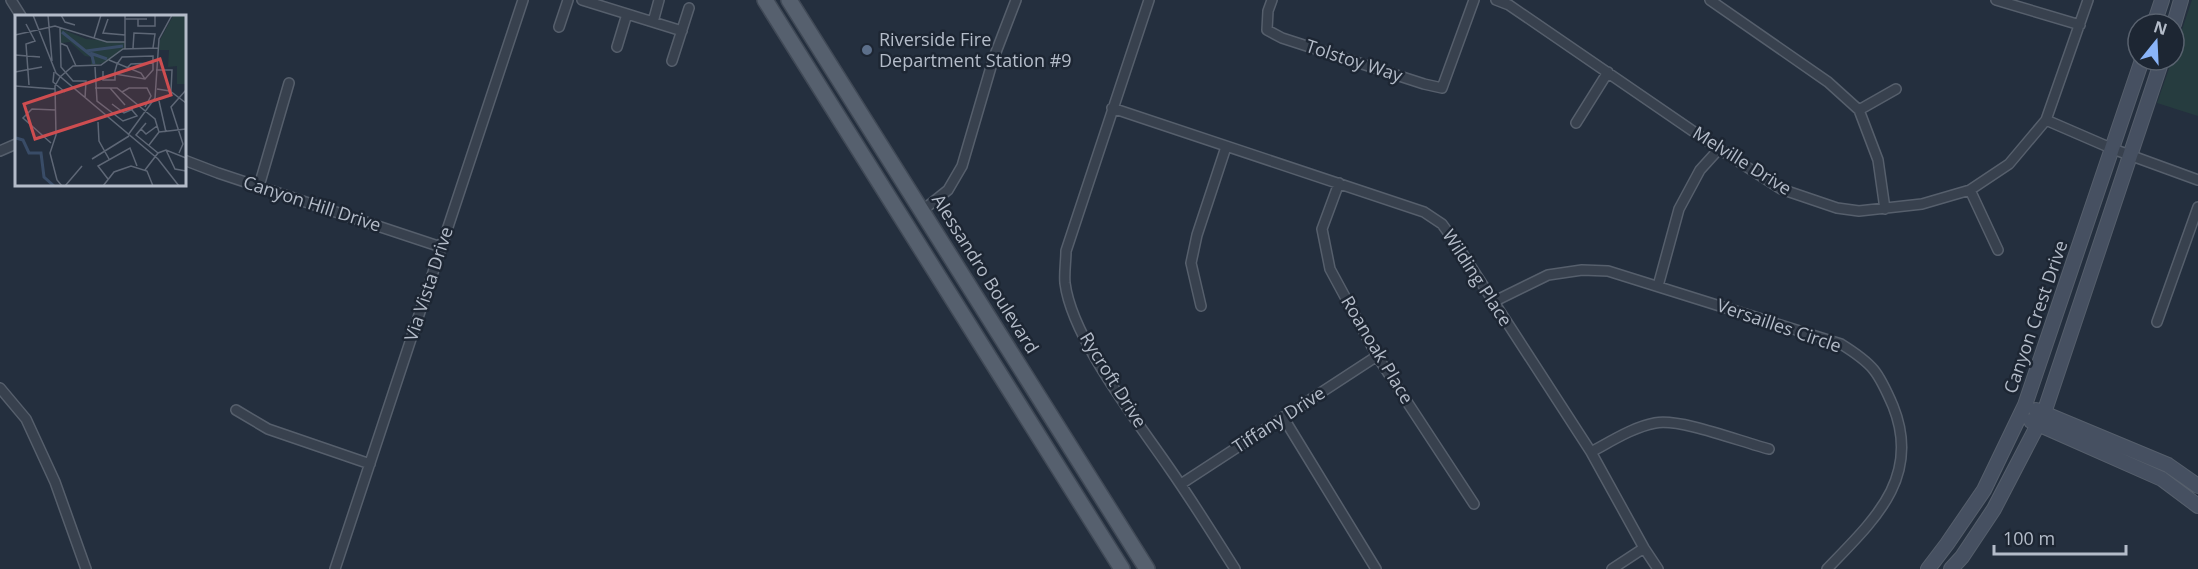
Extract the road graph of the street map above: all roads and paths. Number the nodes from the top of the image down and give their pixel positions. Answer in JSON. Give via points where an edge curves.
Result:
{"nodes":[{"id":1,"x":11,"y":0,"type":"edge"},
{"id":2,"x":523,"y":0,"type":"edge"},
{"id":3,"x":568,"y":0,"type":"edge"},
{"id":4,"x":582,"y":0,"type":"edge"},
{"id":5,"x":620,"y":0,"type":"edge"},
{"id":6,"x":659,"y":0,"type":"edge"},
{"id":7,"x":765,"y":0,"type":"edge"},
{"id":8,"x":789,"y":0,"type":"edge"},
{"id":9,"x":1016,"y":0,"type":"edge"},
{"id":10,"x":1149,"y":0,"type":"edge"},
{"id":11,"x":1272,"y":0,"type":"edge"},
{"id":12,"x":1473,"y":0,"type":"edge"},
{"id":13,"x":1496,"y":0,"type":"edge"},
{"id":14,"x":1710,"y":0,"type":"edge"},
{"id":15,"x":1996,"y":0,"type":"edge"},
{"id":16,"x":2088,"y":0,"type":"edge"},
{"id":17,"x":689,"y":8,"type":"dead end"},
{"id":18,"x":616,"y":10,"type":"junction"},
{"id":19,"x":627,"y":14,"type":"junction"},
{"id":20,"x":20,"y":15,"type":"edge"},
{"id":21,"x":653,"y":22,"type":"junction"},
{"id":22,"x":2080,"y":25,"type":"junction"},
{"id":23,"x":559,"y":27,"type":"dead end"},
{"id":24,"x":682,"y":31,"type":"junction"},
{"id":25,"x":617,"y":47,"type":"dead end"},
{"id":26,"x":672,"y":61,"type":"dead end"},
{"id":27,"x":1608,"y":72,"type":"junction"},
{"id":28,"x":2138,"y":72,"type":"edge"},
{"id":29,"x":2158,"y":72,"type":"edge"},
{"id":30,"x":290,"y":83,"type":"dead end"},
{"id":31,"x":1896,"y":89,"type":"dead end"},
{"id":32,"x":1112,"y":108,"type":"junction"},
{"id":33,"x":1859,"y":110,"type":"junction"},
{"id":34,"x":2046,"y":120,"type":"junction"},
{"id":35,"x":1576,"y":123,"type":"dead end"},
{"id":36,"x":15,"y":144,"type":"edge"},
{"id":37,"x":1226,"y":147,"type":"junction"},
{"id":38,"x":1719,"y":149,"type":"junction"},
{"id":39,"x":2113,"y":149,"type":"junction"},
{"id":40,"x":0,"y":151,"type":"edge"},
{"id":41,"x":2131,"y":156,"type":"junction"},
{"id":42,"x":186,"y":161,"type":"edge"},
{"id":43,"x":2198,"y":180,"type":"edge"},
{"id":44,"x":1339,"y":183,"type":"junction"},
{"id":45,"x":259,"y":186,"type":"junction"},
{"id":46,"x":1970,"y":190,"type":"junction"},
{"id":47,"x":2198,"y":207,"type":"edge"},
{"id":48,"x":1885,"y":209,"type":"junction"},
{"id":49,"x":923,"y":210,"type":"junction"},
{"id":50,"x":441,"y":247,"type":"junction"},
{"id":51,"x":1998,"y":250,"type":"dead end"},
{"id":52,"x":1659,"y":286,"type":"junction"},
{"id":53,"x":1493,"y":302,"type":"junction"},
{"id":54,"x":1201,"y":306,"type":"dead end"},
{"id":55,"x":2157,"y":322,"type":"dead end"},
{"id":56,"x":1377,"y":356,"type":"junction"},
{"id":57,"x":0,"y":388,"type":"edge"},
{"id":58,"x":236,"y":410,"type":"dead end"},
{"id":59,"x":2023,"y":411,"type":"junction"},
{"id":60,"x":1283,"y":417,"type":"junction"},
{"id":61,"x":2042,"y":419,"type":"junction"},
{"id":62,"x":1769,"y":449,"type":"dead end"},
{"id":63,"x":1591,"y":452,"type":"junction"},
{"id":64,"x":370,"y":464,"type":"junction"},
{"id":65,"x":1181,"y":484,"type":"junction"},
{"id":66,"x":2198,"y":486,"type":"edge"},
{"id":67,"x":1474,"y":504,"type":"dead end"},
{"id":68,"x":2198,"y":506,"type":"edge"},
{"id":69,"x":1644,"y":548,"type":"junction"},
{"id":70,"x":86,"y":569,"type":"edge"},
{"id":71,"x":335,"y":569,"type":"edge"},
{"id":72,"x":1122,"y":569,"type":"edge"},
{"id":73,"x":1147,"y":569,"type":"edge"},
{"id":74,"x":1235,"y":569,"type":"edge"},
{"id":75,"x":1376,"y":569,"type":"edge"},
{"id":76,"x":1612,"y":569,"type":"edge"},
{"id":77,"x":1659,"y":569,"type":"edge"},
{"id":78,"x":1827,"y":569,"type":"edge"},
{"id":79,"x":1928,"y":569,"type":"edge"},
{"id":80,"x":1952,"y":569,"type":"edge"}],
"edges":[{"from":1,"to":20,"type":"street"},
{"from":2,"to":50,"type":"street","name":"Via Vista Drive"},
{"from":3,"to":23,"type":"street"},
{"from":4,"to":18,"type":"street"},
{"from":5,"to":18,"type":"street"},
{"from":6,"to":21,"type":"street"},
{"from":7,"to":72,"type":"main road"},
{"from":8,"to":49,"type":"main road","name":"Alessandro Boulevard"},
{"from":9,"to":49,"type":"street","via":[[993,60],[962,166],[948,190]]},
{"from":10,"to":32,"type":"street","name":"Rycroft Drive"},
{"from":11,"to":12,"type":"street","name":"Tolstoy Way","via":[[1267,30],[1282,38],[1442,88]]},
{"from":13,"to":27,"type":"street","name":"Melville Drive","via":[[1509,4]]},
{"from":14,"to":33,"type":"street","via":[[1810,69]]},
{"from":15,"to":22,"type":"street"},
{"from":16,"to":22,"type":"street","name":"Melville Drive"},
{"from":17,"to":24,"type":"street"},
{"from":18,"to":19,"type":"street"},
{"from":19,"to":21,"type":"street"},
{"from":19,"to":25,"type":"street"},
{"from":21,"to":24,"type":"street"},
{"from":22,"to":34,"type":"street","name":"Melville Drive"},
{"from":24,"to":26,"type":"street"},
{"from":27,"to":35,"type":"street"},
{"from":27,"to":38,"type":"street","name":"Melville Drive"},
{"from":28,"to":39,"type":"main road","name":"Canyon Crest Drive"},
{"from":29,"to":41,"type":"main road"},
{"from":30,"to":45,"type":"street"},
{"from":31,"to":33,"type":"street"},
{"from":32,"to":37,"type":"street","name":"Wilding Place"},
{"from":32,"to":65,"type":"street","name":"Rycroft Drive","via":[[1066,251],[1065,284],[1090,347]]},
{"from":33,"to":48,"type":"street","via":[[1878,160]]},
{"from":34,"to":39,"type":"street"},
{"from":34,"to":46,"type":"street","name":"Melville Drive","via":[[2009,164]]},
{"from":36,"to":40,"type":"street"},
{"from":37,"to":44,"type":"street","name":"Wilding Place"},
{"from":37,"to":54,"type":"street","via":[[1191,263]]},
{"from":38,"to":48,"type":"street","name":"Melville Drive","via":[[1781,189],[1810,200],[1859,211]]},
{"from":38,"to":52,"type":"street","via":[[1700,170],[1679,209]]},
{"from":39,"to":41,"type":"street"},
{"from":39,"to":59,"type":"main road","name":"Canyon Crest Drive"},
{"from":41,"to":43,"type":"street"},
{"from":41,"to":61,"type":"main road"},
{"from":42,"to":45,"type":"street","name":"Canyon Hill Drive"},
{"from":44,"to":53,"type":"street","name":"Wilding Place","via":[[1424,212],[1442,224]]},
{"from":44,"to":56,"type":"street","name":"Roanoak Place","via":[[1322,230],[1330,269]]},
{"from":45,"to":50,"type":"street","name":"Canyon Hill Drive"},
{"from":46,"to":48,"type":"street","name":"Melville Drive","via":[[1922,204]]},
{"from":46,"to":51,"type":"street"},
{"from":47,"to":55,"type":"street"},
{"from":49,"to":73,"type":"main road","name":"Alessandro Boulevard"},
{"from":50,"to":64,"type":"street","name":"Via Vista Drive"},
{"from":52,"to":53,"type":"street","name":"Versailles Circle","via":[[1608,271],[1581,270],[1548,275]]},
{"from":52,"to":78,"type":"street","name":"Versailles Circle","via":[[1841,344],[1868,361],[1883,381],[1901,430],[1903,447],[1898,475],[1875,516]]},
{"from":53,"to":63,"type":"street","name":"Wilding Place"},
{"from":56,"to":60,"type":"street","name":"Tiffany Drive"},
{"from":56,"to":67,"type":"street","name":"Roanoak Place"},
{"from":57,"to":70,"type":"street","via":[[26,419],[55,482]]},
{"from":58,"to":64,"type":"street","via":[[268,429]]},
{"from":59,"to":61,"type":"main road"},
{"from":59,"to":79,"type":"main road","name":"Canyon Crest Drive","via":[[1984,490]]},
{"from":60,"to":65,"type":"street","name":"Tiffany Drive"},
{"from":60,"to":75,"type":"street"},
{"from":61,"to":66,"type":"main road","via":[[2168,465]]},
{"from":61,"to":68,"type":"main road","via":[[2162,479]]},
{"from":61,"to":80,"type":"main road","via":[[1994,509]]},
{"from":62,"to":63,"type":"street","via":[[1685,425],[1655,422]]},
{"from":63,"to":69,"type":"street","name":"Wilding Place"},
{"from":64,"to":71,"type":"street","name":"Via Vista Drive"},
{"from":65,"to":74,"type":"street","name":"Rycroft Drive"},
{"from":69,"to":76,"type":"street"},
{"from":69,"to":77,"type":"street","name":"Wilding Place"}]}
